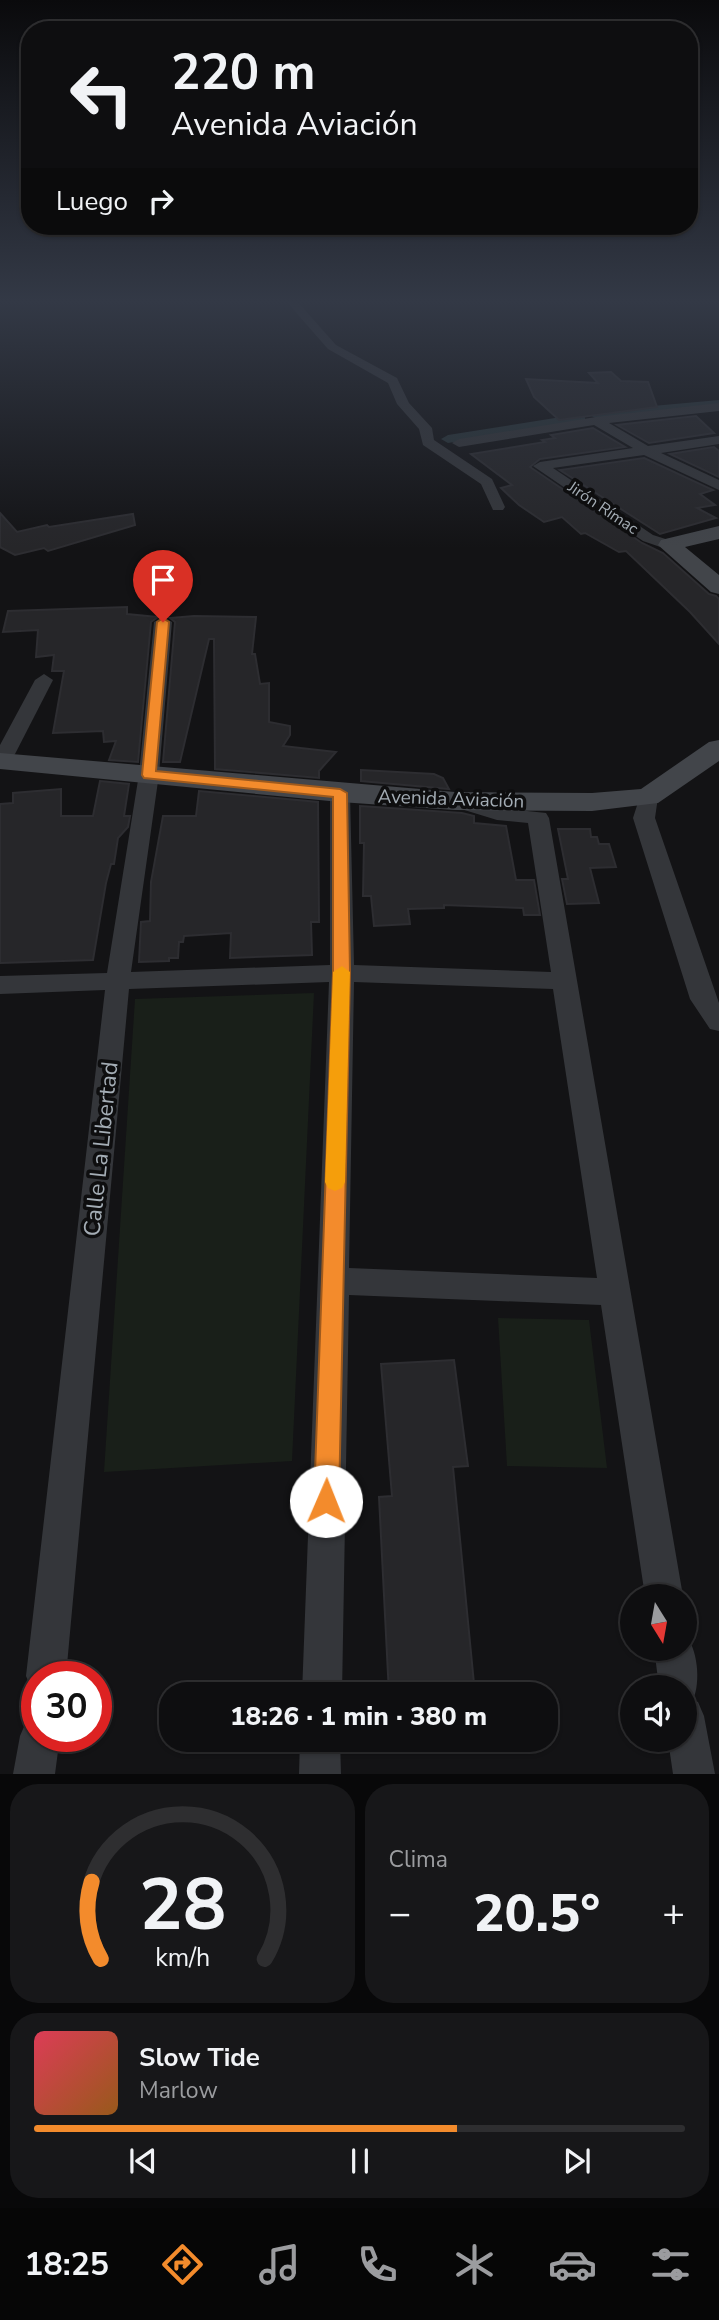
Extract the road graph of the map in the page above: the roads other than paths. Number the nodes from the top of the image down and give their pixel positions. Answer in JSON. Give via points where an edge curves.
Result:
{"nodes":[{"id":1,"x":394,"y":383,"type":"edge"},
{"id":2,"x":719,"y":407,"type":"edge"},
{"id":3,"x":596,"y":421,"type":"junction"},
{"id":4,"x":719,"y":440,"type":"edge"},
{"id":5,"x":459,"y":443,"type":"dead end"},
{"id":6,"x":645,"y":450,"type":"junction"},
{"id":7,"x":719,"y":486,"type":"edge"},
{"id":8,"x":498,"y":507,"type":"dead end"},
{"id":9,"x":719,"y":532,"type":"edge"},
{"id":10,"x":676,"y":543,"type":"junction"},
{"id":11,"x":719,"y":587,"type":"edge"},
{"id":12,"x":163,"y":622,"type":"dead end"},
{"id":13,"x":44,"y":680,"type":"dead end"},
{"id":14,"x":719,"y":748,"type":"edge"},
{"id":15,"x":0,"y":759,"type":"edge"},
{"id":16,"x":149,"y":775,"type":"junction"},
{"id":17,"x":340,"y":793,"type":"junction"},
{"id":18,"x":648,"y":797,"type":"junction"},
{"id":19,"x":455,"y":801,"type":"junction"},
{"id":20,"x":342,"y":973,"type":"junction"},
{"id":21,"x":118,"y":980,"type":"junction"},
{"id":22,"x":564,"y":981,"type":"junction"},
{"id":23,"x":0,"y":985,"type":"edge"},
{"id":24,"x":719,"y":1022,"type":"edge"},
{"id":25,"x":332,"y":1281,"type":"junction"},
{"id":26,"x":613,"y":1292,"type":"junction"},
{"id":27,"x":662,"y":1584,"type":"edge"},
{"id":28,"x":48,"y":1661,"type":"edge"},
{"id":29,"x":321,"y":1682,"type":"edge"},
{"id":30,"x":37,"y":1752,"type":"edge"},
{"id":31,"x":320,"y":1752,"type":"edge"},
{"id":32,"x":690,"y":1752,"type":"edge"},
{"id":33,"x":34,"y":1774,"type":"edge"},
{"id":34,"x":320,"y":1774,"type":"edge"},
{"id":35,"x":694,"y":1774,"type":"edge"}],
"edges":[{"from":1,"to":8,"type":"street","via":[[403,404],[425,428],[428,442],[487,482]]},
{"from":2,"to":3,"type":"street"},
{"from":3,"to":5,"type":"street"},
{"from":3,"to":6,"type":"street"},
{"from":4,"to":6,"type":"street"},
{"from":6,"to":7,"type":"street"},
{"from":6,"to":10,"type":"street","name":"Jirón Rímac","via":[[540,466],[648,538]]},
{"from":9,"to":10,"type":"street"},
{"from":10,"to":11,"type":"street"},
{"from":12,"to":16,"type":"street","name":"Calle La Libertad"},
{"from":13,"to":15,"type":"street"},
{"from":14,"to":18,"type":"street","name":"Avenida Aviación"},
{"from":15,"to":16,"type":"street","name":"Avenida Aviación"},
{"from":16,"to":17,"type":"street","name":"Avenida Aviación"},
{"from":16,"to":21,"type":"street","name":"Calle La Libertad"},
{"from":17,"to":19,"type":"street","name":"Avenida Aviación"},
{"from":17,"to":20,"type":"street"},
{"from":18,"to":19,"type":"street","name":"Avenida Aviación","via":[[592,802]]},
{"from":18,"to":24,"type":"street","via":[[644,818],[703,999]]},
{"from":19,"to":22,"type":"street","via":[[497,814],[538,818]]},
{"from":20,"to":21,"type":"street"},
{"from":20,"to":22,"type":"street"},
{"from":20,"to":25,"type":"street"},
{"from":21,"to":23,"type":"street"},
{"from":21,"to":28,"type":"street","name":"Calle La Libertad"},
{"from":22,"to":26,"type":"street"},
{"from":25,"to":26,"type":"street"},
{"from":25,"to":29,"type":"street"},
{"from":26,"to":27,"type":"street"},
{"from":30,"to":33,"type":"street"},
{"from":31,"to":34,"type":"street"},
{"from":32,"to":35,"type":"street"}]}
